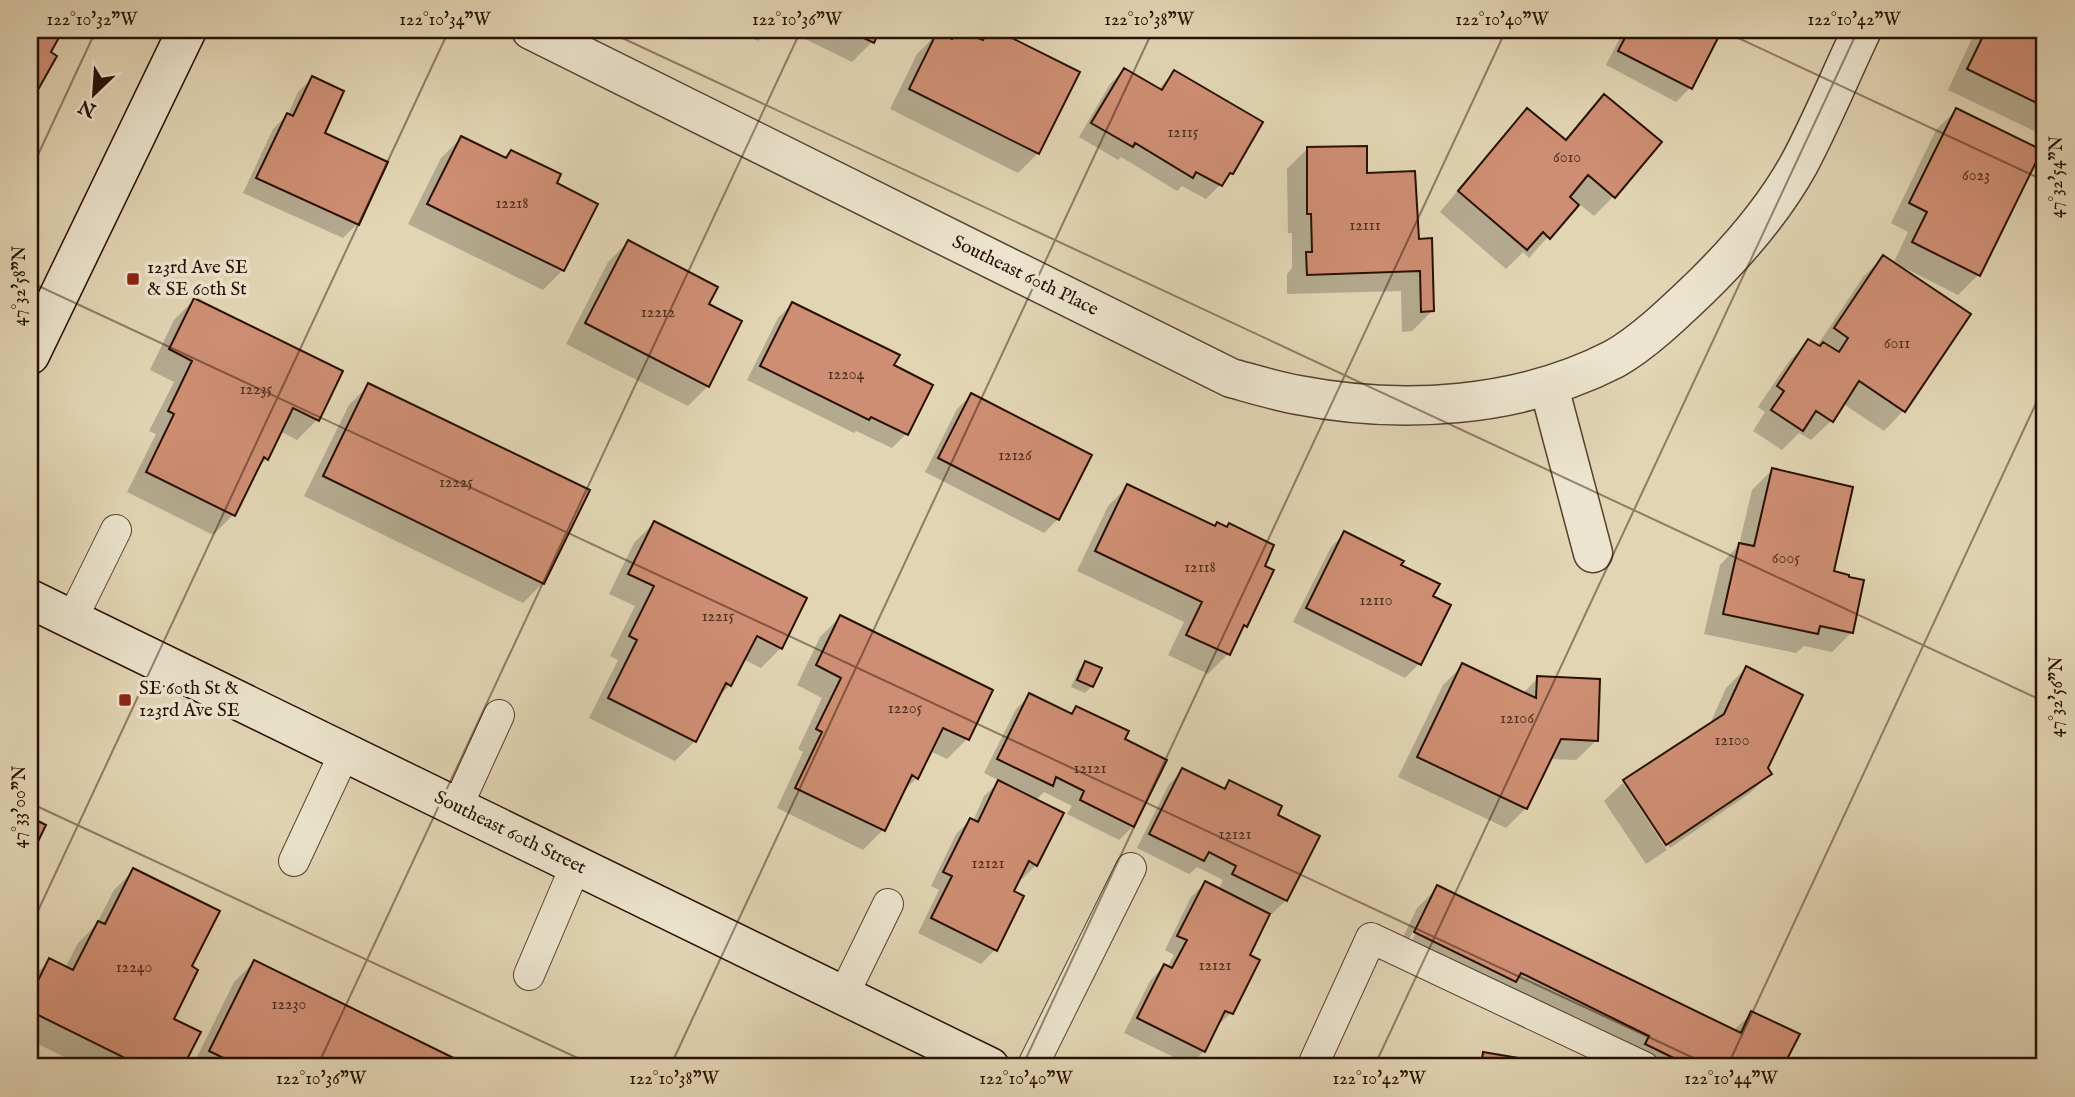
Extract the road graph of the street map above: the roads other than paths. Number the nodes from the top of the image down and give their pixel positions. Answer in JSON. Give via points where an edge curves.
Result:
{"nodes":[{"id":1,"x":187,"y":30,"type":"edge"},
{"id":2,"x":531,"y":30,"type":"edge"},
{"id":3,"x":1862,"y":30,"type":"edge"},
{"id":4,"x":30,"y":355,"type":"edge"},
{"id":5,"x":1549,"y":387,"type":"junction"},
{"id":6,"x":116,"y":530,"type":"dead end"},
{"id":7,"x":1593,"y":554,"type":"dead end"},
{"id":8,"x":30,"y":599,"type":"edge"},
{"id":9,"x":72,"y":619,"type":"junction"},
{"id":10,"x":499,"y":715,"type":"dead end"},
{"id":11,"x":345,"y":752,"type":"junction"},
{"id":12,"x":457,"y":807,"type":"junction"},
{"id":13,"x":294,"y":861,"type":"dead end"},
{"id":14,"x":576,"y":865,"type":"junction"},
{"id":15,"x":1131,"y":867,"type":"dead end"},
{"id":16,"x":888,"y":904,"type":"dead end"},
{"id":17,"x":529,"y":975,"type":"dead end"},
{"id":18,"x":843,"y":996,"type":"junction"},
{"id":19,"x":990,"y":1067,"type":"edge"},
{"id":20,"x":1032,"y":1067,"type":"edge"},
{"id":21,"x":1312,"y":1067,"type":"edge"},
{"id":22,"x":1644,"y":1067,"type":"edge"}],
"edges":[{"from":1,"to":4,"type":"street"},
{"from":2,"to":5,"type":"street","name":"Southeast 60th Place","via":[[1231,378],[1298,395],[1388,406],[1475,401]]},
{"from":3,"to":5,"type":"street","name":"Southeast 60th Place","via":[[1798,165],[1762,221],[1669,317],[1616,358]]},
{"from":5,"to":7,"type":"street"},
{"from":6,"to":9,"type":"lane"},
{"from":8,"to":9,"type":"street","name":"Southeast 60th Street"},
{"from":9,"to":11,"type":"street","name":"Southeast 60th Street"},
{"from":10,"to":12,"type":"lane"},
{"from":11,"to":12,"type":"street","name":"Southeast 60th Street"},
{"from":11,"to":13,"type":"lane"},
{"from":12,"to":14,"type":"street","name":"Southeast 60th Street"},
{"from":14,"to":17,"type":"lane"},
{"from":14,"to":18,"type":"street","name":"Southeast 60th Street"},
{"from":15,"to":20,"type":"lane"},
{"from":16,"to":18,"type":"lane"},
{"from":18,"to":19,"type":"street","name":"Southeast 60th Street"},
{"from":21,"to":22,"type":"lane","via":[[1371,938]]}]}
